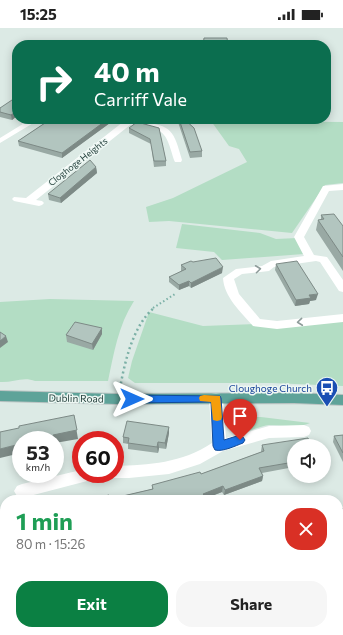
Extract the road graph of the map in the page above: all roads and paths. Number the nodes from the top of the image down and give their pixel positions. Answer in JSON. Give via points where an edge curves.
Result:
{"nodes":[{"id":1,"x":16,"y":124,"type":"edge"},
{"id":2,"x":28,"y":124,"type":"edge"},
{"id":3,"x":124,"y":124,"type":"edge"},
{"id":4,"x":144,"y":124,"type":"edge"},
{"id":5,"x":0,"y":135,"type":"edge"},
{"id":6,"x":0,"y":141,"type":"edge"},
{"id":7,"x":178,"y":160,"type":"dead end"},
{"id":8,"x":343,"y":187,"type":"edge"},
{"id":9,"x":17,"y":199,"type":"dead end"},
{"id":10,"x":28,"y":201,"type":"junction"},
{"id":11,"x":39,"y":203,"type":"dead end"},
{"id":12,"x":310,"y":258,"type":"junction"},
{"id":13,"x":343,"y":288,"type":"edge"},
{"id":14,"x":175,"y":294,"type":"dead end"},
{"id":15,"x":341,"y":318,"type":"edge"},
{"id":16,"x":0,"y":396,"type":"edge"},
{"id":17,"x":216,"y":398,"type":"junction"},
{"id":18,"x":118,"y":399,"type":"junction"},
{"id":19,"x":343,"y":400,"type":"edge"},
{"id":20,"x":304,"y":431,"type":"dead end"},
{"id":21,"x":219,"y":446,"type":"junction"},
{"id":22,"x":124,"y":471,"type":"edge"},
{"id":23,"x":72,"y":479,"type":"edge"},
{"id":24,"x":22,"y":491,"type":"dead end"}],
"edges":[{"from":1,"to":5,"type":"street"},
{"from":2,"to":6,"type":"street"},
{"from":3,"to":10,"type":"street","name":"Cloghoge Heights"},
{"from":4,"to":7,"type":"street","name":"Cloghoge Heights","via":[[169,132]]},
{"from":8,"to":12,"type":"street","via":[[326,188],[299,237]]},
{"from":9,"to":10,"type":"street"},
{"from":10,"to":11,"type":"street"},
{"from":12,"to":13,"type":"street","via":[[323,259]]},
{"from":15,"to":12,"type":"street","one_way":true,"via":[[277,325],[257,322],[235,296],[228,283],[228,278],[240,272]]},
{"from":14,"to":18,"type":"path","via":[[152,309],[136,334],[123,373]]},
{"from":16,"to":18,"type":"main road","name":"Dublin Road"},
{"from":17,"to":18,"type":"main road","name":"Dublin Road"},
{"from":17,"to":19,"type":"main road","name":"Dublin Road"},
{"from":17,"to":21,"type":"street"},
{"from":20,"to":21,"type":"street","via":[[268,432]]},
{"from":21,"to":22,"type":"street","via":[[193,462],[174,467]]},
{"from":23,"to":24,"type":"street"}]}
